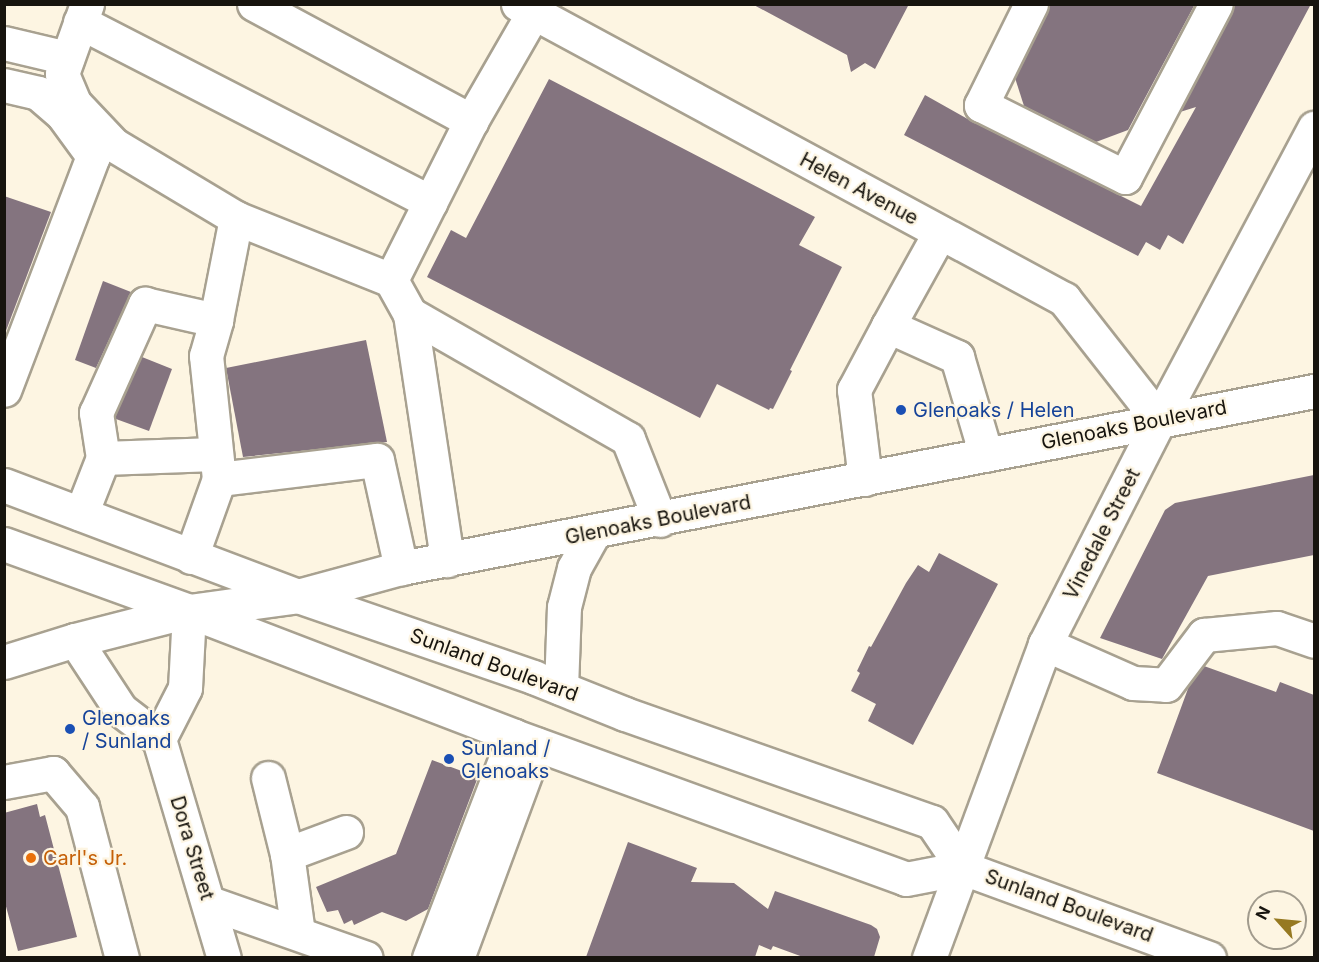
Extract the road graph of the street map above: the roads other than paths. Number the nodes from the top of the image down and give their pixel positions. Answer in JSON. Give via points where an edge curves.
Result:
{"nodes":[{"id":1,"x":254,"y":4,"type":"edge"},
{"id":2,"x":1030,"y":4,"type":"edge"},
{"id":3,"x":1216,"y":4,"type":"edge"},
{"id":4,"x":525,"y":9,"type":"edge"},
{"id":5,"x":83,"y":13,"type":"edge"},
{"id":6,"x":4,"y":43,"type":"edge"},
{"id":7,"x":56,"y":57,"type":"junction"},
{"id":8,"x":4,"y":85,"type":"edge"},
{"id":9,"x":38,"y":93,"type":"junction"},
{"id":10,"x":471,"y":122,"type":"junction"},
{"id":11,"x":1314,"y":128,"type":"edge"},
{"id":12,"x":98,"y":145,"type":"junction"},
{"id":13,"x":430,"y":202,"type":"junction"},
{"id":14,"x":236,"y":218,"type":"junction"},
{"id":15,"x":939,"y":232,"type":"junction"},
{"id":16,"x":391,"y":280,"type":"junction"},
{"id":17,"x":410,"y":314,"type":"junction"},
{"id":18,"x":216,"y":320,"type":"junction"},
{"id":19,"x":888,"y":326,"type":"junction"},
{"id":20,"x":4,"y":390,"type":"edge"},
{"id":21,"x":1314,"y":391,"type":"edge"},
{"id":22,"x":1160,"y":420,"type":"junction"},
{"id":23,"x":986,"y":455,"type":"junction"},
{"id":24,"x":103,"y":458,"type":"junction"},
{"id":25,"x":217,"y":466,"type":"junction"},
{"id":26,"x":865,"y":479,"type":"junction"},
{"id":27,"x":4,"y":485,"type":"edge"},
{"id":28,"x":81,"y":514,"type":"junction"},
{"id":29,"x":660,"y":520,"type":"junction"},
{"id":30,"x":594,"y":532,"type":"junction"},
{"id":31,"x":4,"y":544,"type":"edge"},
{"id":32,"x":191,"y":557,"type":"junction"},
{"id":33,"x":447,"y":560,"type":"junction"},
{"id":34,"x":401,"y":568,"type":"junction"},
{"id":35,"x":298,"y":596,"type":"junction"},
{"id":36,"x":189,"y":611,"type":"junction"},
{"id":37,"x":75,"y":640,"type":"junction"},
{"id":38,"x":1314,"y":641,"type":"edge"},
{"id":39,"x":1045,"y":644,"type":"junction"},
{"id":40,"x":4,"y":662,"type":"edge"},
{"id":41,"x":561,"y":688,"type":"junction"},
{"id":42,"x":159,"y":739,"type":"junction"},
{"id":43,"x":525,"y":740,"type":"junction"},
{"id":44,"x":268,"y":778,"type":"dead end"},
{"id":45,"x":4,"y":782,"type":"edge"},
{"id":46,"x":346,"y":832,"type":"dead end"},
{"id":47,"x":287,"y":854,"type":"junction"},
{"id":48,"x":963,"y":868,"type":"junction"},
{"id":49,"x":210,"y":903,"type":"junction"},
{"id":50,"x":298,"y":933,"type":"junction"},
{"id":51,"x":122,"y":957,"type":"edge"},
{"id":52,"x":224,"y":957,"type":"edge"},
{"id":53,"x":366,"y":957,"type":"edge"},
{"id":54,"x":429,"y":957,"type":"edge"},
{"id":55,"x":457,"y":957,"type":"edge"},
{"id":56,"x":929,"y":957,"type":"edge"},
{"id":57,"x":1209,"y":957,"type":"edge"}],
"edges":[{"from":1,"to":10,"type":"main road"},
{"from":2,"to":3,"type":"main road","via":[[981,105],[1125,177]]},
{"from":4,"to":10,"type":"main road"},
{"from":4,"to":15,"type":"main road","name":"Helen Avenue"},
{"from":5,"to":7,"type":"main road"},
{"from":5,"to":13,"type":"main road"},
{"from":6,"to":7,"type":"main road"},
{"from":7,"to":9,"type":"main road"},
{"from":7,"to":12,"type":"main road","via":[[75,104]]},
{"from":8,"to":9,"type":"main road"},
{"from":9,"to":12,"type":"main road"},
{"from":10,"to":13,"type":"main road"},
{"from":11,"to":22,"type":"main road","name":"Vinedale Street"},
{"from":12,"to":14,"type":"main road","via":[[114,145]]},
{"from":12,"to":20,"type":"main road"},
{"from":13,"to":16,"type":"main road"},
{"from":14,"to":16,"type":"main road"},
{"from":14,"to":18,"type":"main road"},
{"from":15,"to":19,"type":"main road"},
{"from":15,"to":22,"type":"main road","name":"Helen Avenue","via":[[1064,298]]},
{"from":16,"to":17,"type":"main road"},
{"from":17,"to":29,"type":"main road","via":[[628,439]]},
{"from":17,"to":33,"type":"main road"},
{"from":18,"to":24,"type":"main road","via":[[145,304],[96,413]]},
{"from":18,"to":25,"type":"main road","via":[[206,356]]},
{"from":19,"to":23,"type":"main road","via":[[957,357]]},
{"from":19,"to":26,"type":"main road","via":[[854,390]]},
{"from":21,"to":22,"type":"main road","name":"Glenoaks Boulevard"},
{"from":22,"to":23,"type":"main road","name":"Glenoaks Boulevard"},
{"from":22,"to":39,"type":"main road","name":"Vinedale Street"},
{"from":23,"to":26,"type":"main road","name":"Glenoaks Boulevard"},
{"from":24,"to":25,"type":"main road"},
{"from":24,"to":28,"type":"main road"},
{"from":25,"to":32,"type":"main road"},
{"from":25,"to":34,"type":"main road","via":[[377,460]]},
{"from":26,"to":29,"type":"main road","name":"Glenoaks Boulevard"},
{"from":27,"to":28,"type":"main road","name":"Sunland Boulevard"},
{"from":28,"to":32,"type":"main road","name":"Sunland Boulevard"},
{"from":29,"to":30,"type":"main road","name":"Glenoaks Boulevard"},
{"from":30,"to":33,"type":"main road","name":"Glenoaks Boulevard"},
{"from":30,"to":41,"type":"main road","via":[[574,568],[564,607]]},
{"from":31,"to":36,"type":"main road","name":"Sunland Boulevard"},
{"from":32,"to":35,"type":"main road","name":"Sunland Boulevard"},
{"from":33,"to":34,"type":"main road","name":"Glenoaks Boulevard"},
{"from":34,"to":35,"type":"main road","name":"Glenoaks Boulevard"},
{"from":35,"to":36,"type":"main road","name":"Glenoaks Boulevard"},
{"from":35,"to":41,"type":"main road","name":"Sunland Boulevard"},
{"from":36,"to":37,"type":"main road","name":"Glenoaks Boulevard"},
{"from":36,"to":42,"type":"main road","via":[[185,688]]},
{"from":36,"to":43,"type":"main road","name":"Sunland Boulevard"},
{"from":37,"to":40,"type":"main road","name":"Glenoaks Boulevard"},
{"from":37,"to":42,"type":"main road","via":[[121,710]]},
{"from":38,"to":39,"type":"main road","via":[[1276,628],[1204,635],[1166,685],[1133,683]]},
{"from":39,"to":48,"type":"main road","name":"Vinedale Street"},
{"from":41,"to":48,"type":"main road","name":"Sunland Boulevard","via":[[932,822]]},
{"from":42,"to":49,"type":"main road","name":"Dora Street"},
{"from":43,"to":48,"type":"main road","name":"Sunland Boulevard","via":[[906,879]]},
{"from":43,"to":54,"type":"main road"},
{"from":43,"to":55,"type":"main road"},
{"from":44,"to":47,"type":"main road"},
{"from":45,"to":51,"type":"main road","via":[[53,773],[81,807]]},
{"from":46,"to":47,"type":"main road"},
{"from":47,"to":50,"type":"main road"},
{"from":48,"to":56,"type":"main road","name":"Vinedale Street"},
{"from":48,"to":57,"type":"main road","name":"Sunland Boulevard"},
{"from":49,"to":50,"type":"main road"},
{"from":49,"to":52,"type":"main road","name":"Dora Street"},
{"from":50,"to":53,"type":"main road"}]}
